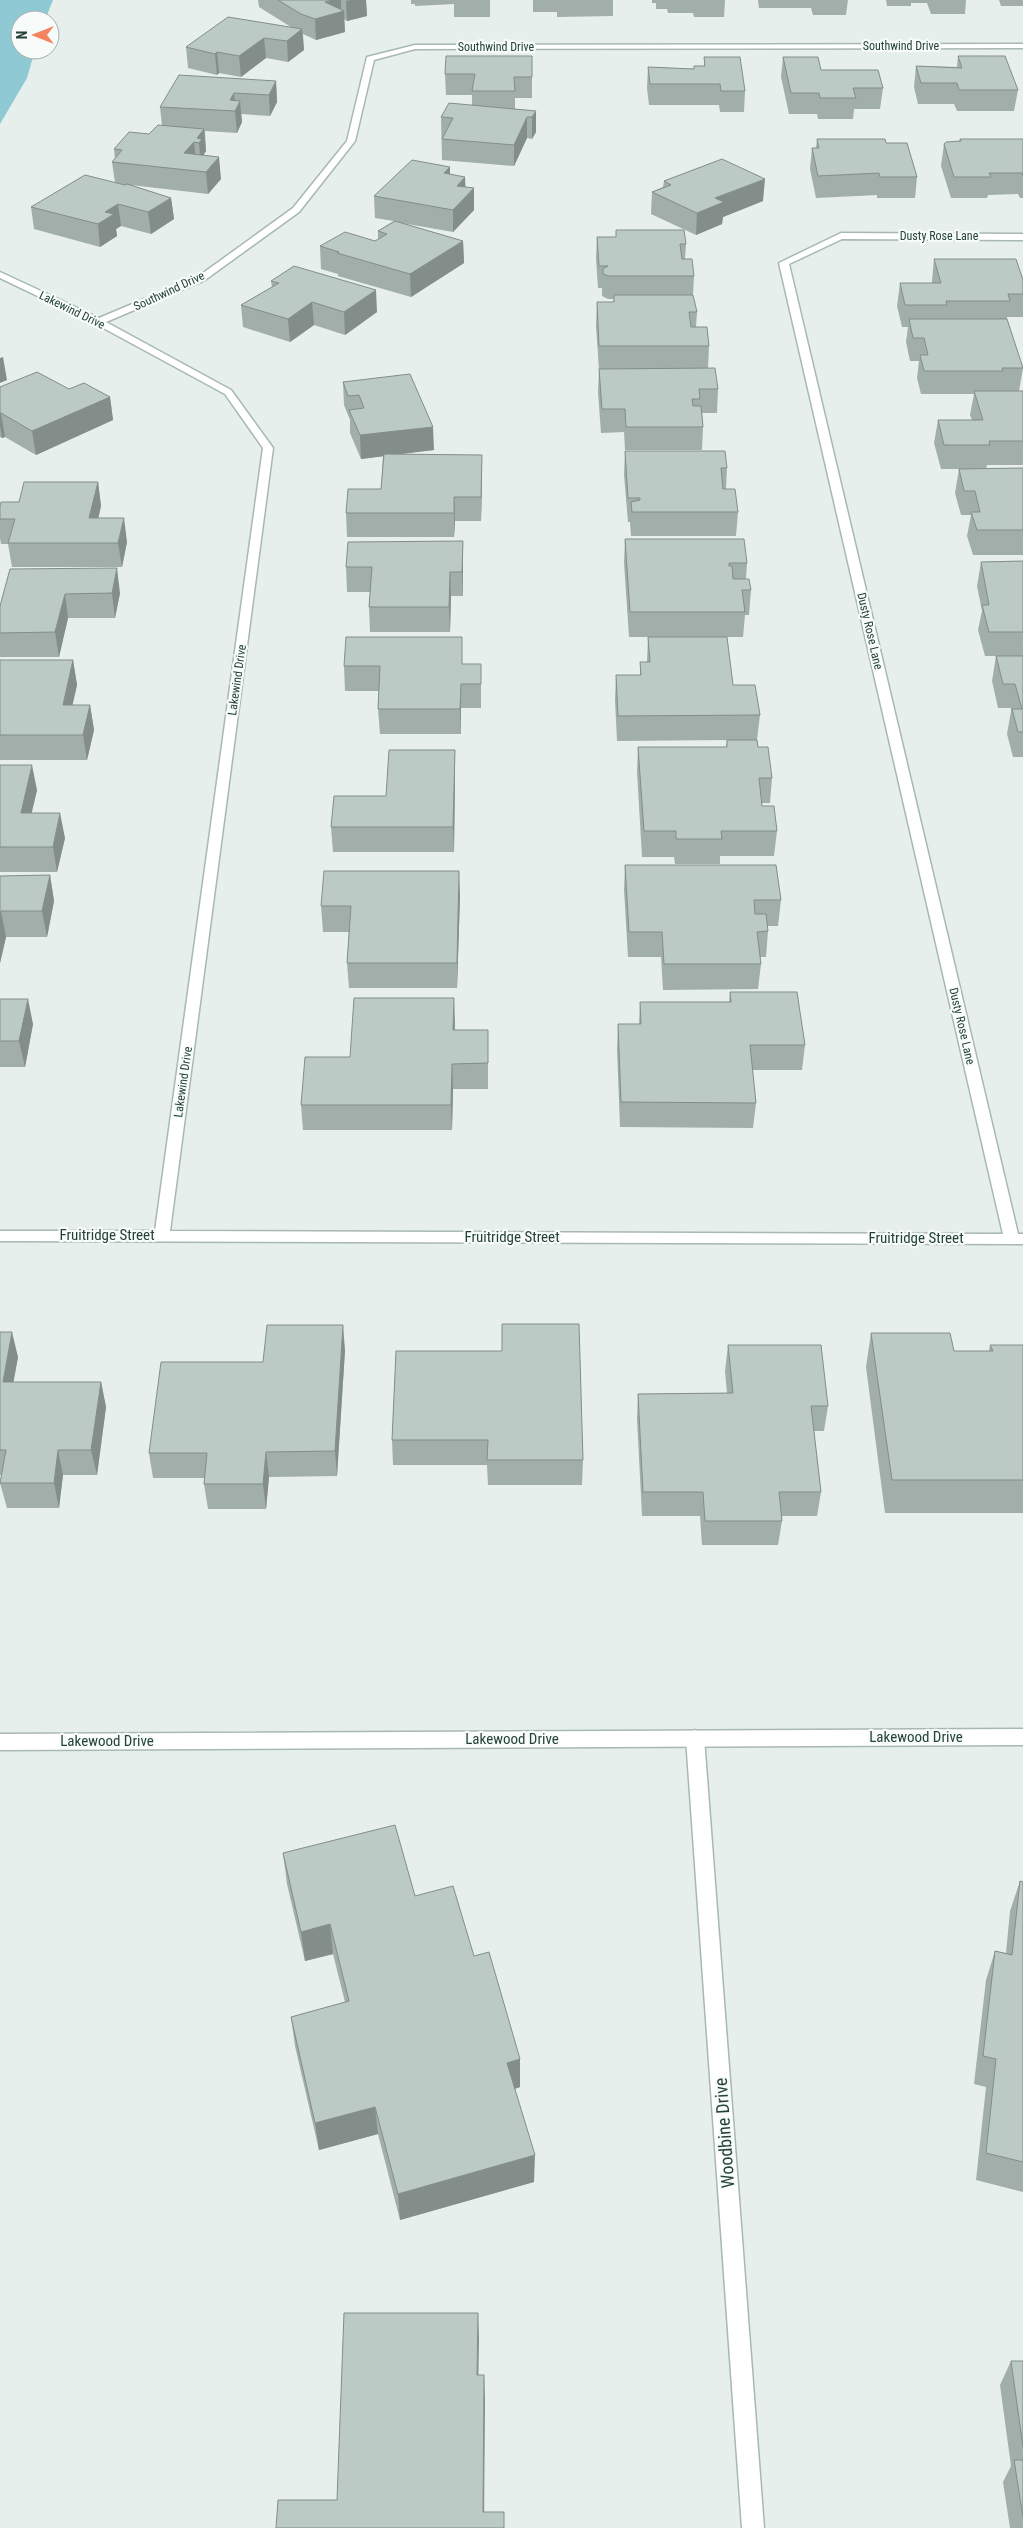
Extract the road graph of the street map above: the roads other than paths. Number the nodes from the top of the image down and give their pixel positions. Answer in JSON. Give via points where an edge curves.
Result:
{"nodes":[{"id":1,"x":1023,"y":46,"type":"edge"},
{"id":2,"x":1023,"y":237,"type":"edge"},
{"id":3,"x":0,"y":275,"type":"edge"},
{"id":4,"x":99,"y":322,"type":"junction"},
{"id":5,"x":162,"y":1235,"type":"junction"},
{"id":6,"x":0,"y":1236,"type":"edge"},
{"id":7,"x":1018,"y":1239,"type":"edge"},
{"id":8,"x":1023,"y":1736,"type":"edge"},
{"id":9,"x":695,"y":1738,"type":"junction"},
{"id":10,"x":0,"y":1742,"type":"edge"},
{"id":11,"x":753,"y":2528,"type":"edge"}],
"edges":[{"from":1,"to":4,"type":"street","name":"Southwind Drive","via":[[414,47],[370,59],[351,141],[296,210],[202,278]]},
{"from":2,"to":7,"type":"street","name":"Dusty Rose Lane","via":[[840,236],[784,263]]},
{"from":3,"to":4,"type":"street","name":"Lakewind Drive"},
{"from":4,"to":5,"type":"street","name":"Lakewind Drive","via":[[228,392],[268,448]]},
{"from":5,"to":6,"type":"street","name":"Fruitridge Street"},
{"from":5,"to":7,"type":"street","name":"Fruitridge Street"},
{"from":8,"to":9,"type":"street","name":"Lakewood Drive"},
{"from":9,"to":10,"type":"street","name":"Lakewood Drive"},
{"from":9,"to":11,"type":"street","name":"Woodbine Drive"}]}
